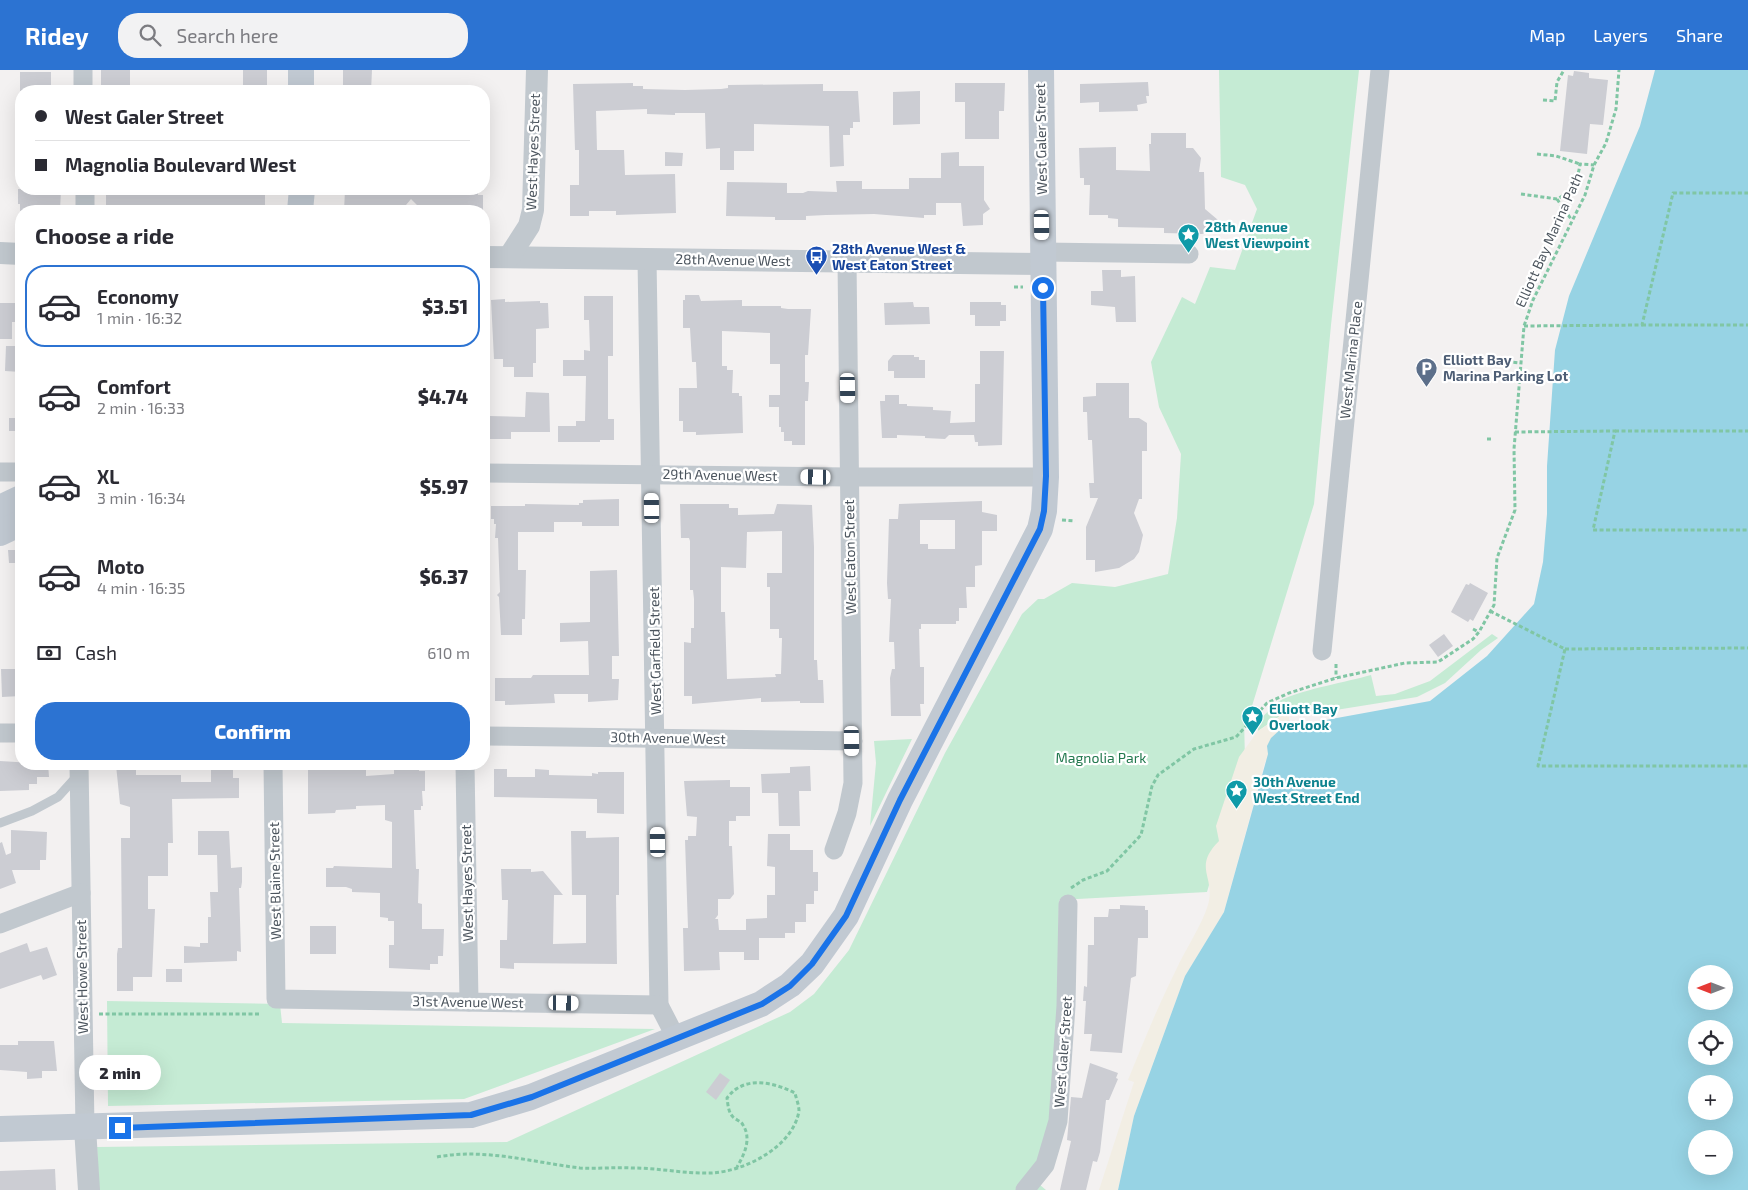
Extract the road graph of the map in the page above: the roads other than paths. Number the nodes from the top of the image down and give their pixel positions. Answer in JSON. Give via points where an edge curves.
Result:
{"nodes":[{"id":1,"x":83,"y":70,"type":"edge"},
{"id":2,"x":301,"y":70,"type":"edge"},
{"id":3,"x":537,"y":70,"type":"edge"},
{"id":4,"x":1041,"y":70,"type":"edge"},
{"id":5,"x":1380,"y":70,"type":"edge"},
{"id":6,"x":83,"y":85,"type":"edge"},
{"id":7,"x":301,"y":85,"type":"edge"},
{"id":8,"x":0,"y":253,"type":"edge"},
{"id":9,"x":15,"y":254,"type":"edge"},
{"id":10,"x":1189,"y":254,"type":"dead end"},
{"id":11,"x":509,"y":257,"type":"junction"},
{"id":12,"x":490,"y":258,"type":"edge"},
{"id":13,"x":1043,"y":258,"type":"junction"},
{"id":14,"x":647,"y":259,"type":"junction"},
{"id":15,"x":847,"y":261,"type":"junction"},
{"id":16,"x":0,"y":472,"type":"edge"},
{"id":17,"x":15,"y":472,"type":"edge"},
{"id":18,"x":490,"y":473,"type":"edge"},
{"id":19,"x":652,"y":474,"type":"junction"},
{"id":20,"x":1046,"y":476,"type":"junction"},
{"id":21,"x":849,"y":477,"type":"junction"},
{"id":22,"x":15,"y":501,"type":"edge"},
{"id":23,"x":0,"y":508,"type":"edge"},
{"id":24,"x":15,"y":526,"type":"edge"},
{"id":25,"x":0,"y":533,"type":"edge"},
{"id":26,"x":1322,"y":651,"type":"dead end"},
{"id":27,"x":0,"y":733,"type":"edge"},
{"id":28,"x":15,"y":733,"type":"edge"},
{"id":29,"x":490,"y":736,"type":"edge"},
{"id":30,"x":656,"y":738,"type":"junction"},
{"id":31,"x":852,"y":741,"type":"junction"},
{"id":32,"x":78,"y":770,"type":"edge"},
{"id":33,"x":79,"y":770,"type":"edge"},
{"id":34,"x":273,"y":770,"type":"edge"},
{"id":35,"x":465,"y":770,"type":"edge"},
{"id":36,"x":0,"y":823,"type":"edge"},
{"id":37,"x":834,"y":850,"type":"dead end"},
{"id":38,"x":81,"y":893,"type":"junction"},
{"id":39,"x":1068,"y":904,"type":"road end"},
{"id":40,"x":0,"y":924,"type":"edge"},
{"id":41,"x":276,"y":999,"type":"joint"},
{"id":42,"x":469,"y":1002,"type":"junction"},
{"id":43,"x":659,"y":1005,"type":"junction"},
{"id":44,"x":677,"y":1040,"type":"junction"},
{"id":45,"x":85,"y":1128,"type":"junction"},
{"id":46,"x":0,"y":1129,"type":"edge"},
{"id":47,"x":89,"y":1183,"type":"edge"},
{"id":48,"x":1025,"y":1190,"type":"edge"}],
"edges":[{"from":1,"to":6,"type":"street"},
{"from":2,"to":7,"type":"main road"},
{"from":3,"to":11,"type":"street","name":"West Hayes Street","via":[[532,210],[529,226]]},
{"from":4,"to":13,"type":"main road","name":"West Galer Street"},
{"from":5,"to":26,"type":"street","name":"West Marina Place"},
{"from":8,"to":9,"type":"street"},
{"from":10,"to":13,"type":"street","name":"28th Avenue West"},
{"from":11,"to":12,"type":"street","name":"28th Avenue West"},
{"from":11,"to":14,"type":"street","name":"28th Avenue West"},
{"from":13,"to":15,"type":"street","name":"28th Avenue West"},
{"from":13,"to":20,"type":"main road","name":"West Galer Street"},
{"from":14,"to":15,"type":"street","name":"28th Avenue West"},
{"from":14,"to":19,"type":"street","name":"West Garfield Street"},
{"from":15,"to":21,"type":"street","name":"West Eaton Street"},
{"from":16,"to":17,"type":"street"},
{"from":18,"to":19,"type":"street","name":"29th Avenue West"},
{"from":19,"to":21,"type":"street","name":"29th Avenue West"},
{"from":19,"to":30,"type":"street","name":"West Garfield Street"},
{"from":20,"to":21,"type":"street","name":"29th Avenue West"},
{"from":20,"to":44,"type":"main road","name":"West Galer Street","via":[[1053,514],[1040,529],[831,940],[791,984],[762,1004]]},
{"from":21,"to":31,"type":"street","name":"West Eaton Street"},
{"from":22,"to":23,"type":"main road"},
{"from":24,"to":25,"type":"main road"},
{"from":27,"to":28,"type":"street"},
{"from":29,"to":30,"type":"street","name":"30th Avenue West"},
{"from":30,"to":31,"type":"street","name":"30th Avenue West"},
{"from":30,"to":43,"type":"street","name":"West Garfield Street"},
{"from":31,"to":37,"type":"street","name":"West Eaton Street","via":[[852,784],[847,813]]},
{"from":32,"to":36,"type":"lane","via":[[58,797]]},
{"from":33,"to":38,"type":"street","name":"West Howe Street"},
{"from":34,"to":41,"type":"street","name":"West Blaine Street"},
{"from":35,"to":42,"type":"street","name":"West Hayes Street"},
{"from":38,"to":40,"type":"street"},
{"from":38,"to":45,"type":"street","name":"West Howe Street"},
{"from":39,"to":48,"type":"street","name":"West Galer Street","via":[[1066,1006],[1058,1120],[1045,1165]]},
{"from":41,"to":42,"type":"street","name":"31st Avenue West"},
{"from":42,"to":43,"type":"street","name":"31st Avenue West"},
{"from":43,"to":44,"type":"street","name":"West Garfield Street"},
{"from":44,"to":45,"type":"main road","name":"West Galer Street","via":[[532,1097],[471,1115]]},
{"from":45,"to":46,"type":"main road","name":"West Galer Street"},
{"from":45,"to":47,"type":"street","name":"West Howe Street"}]}
